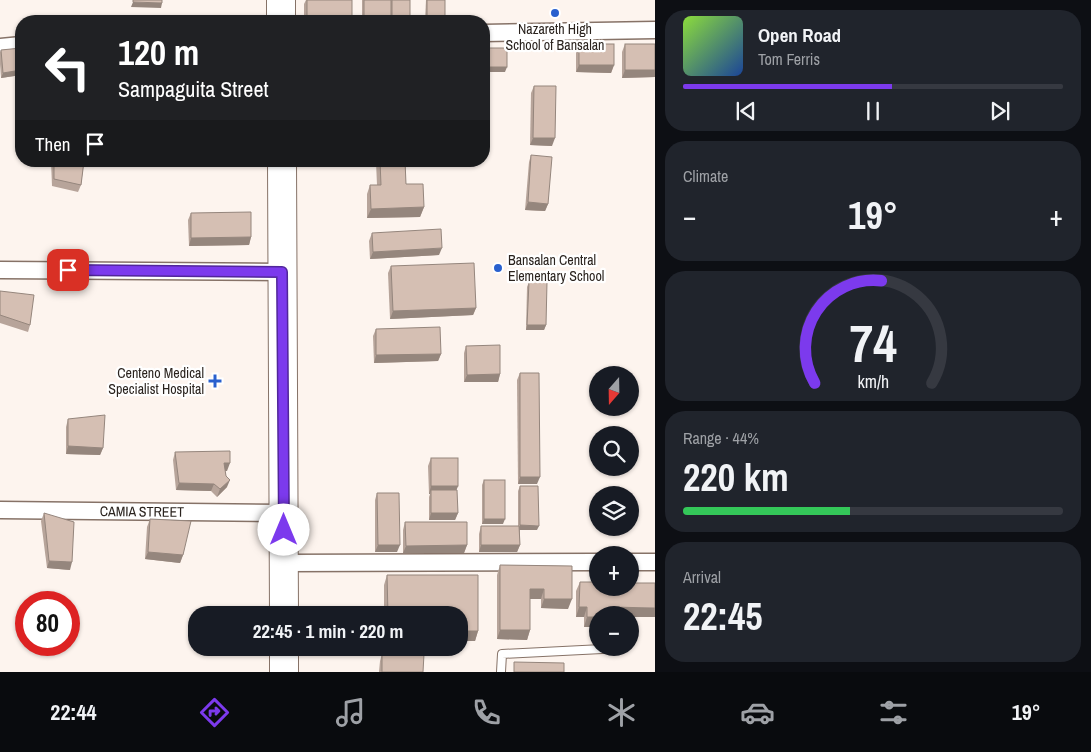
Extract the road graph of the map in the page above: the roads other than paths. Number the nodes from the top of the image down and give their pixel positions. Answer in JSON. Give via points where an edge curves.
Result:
{"nodes":[{"id":1,"x":281,"y":0,"type":"edge"},
{"id":2,"x":281,"y":15,"type":"edge"},
{"id":3,"x":655,"y":30,"type":"edge"},
{"id":4,"x":490,"y":33,"type":"edge"},
{"id":5,"x":15,"y":46,"type":"edge"},
{"id":6,"x":0,"y":47,"type":"edge"},
{"id":7,"x":282,"y":167,"type":"edge"},
{"id":8,"x":0,"y":270,"type":"edge"},
{"id":9,"x":282,"y":272,"type":"junction"},
{"id":10,"x":0,"y":510,"type":"edge"},
{"id":11,"x":284,"y":514,"type":"junction"},
{"id":12,"x":589,"y":562,"type":"edge"},
{"id":13,"x":639,"y":562,"type":"edge"},
{"id":14,"x":655,"y":562,"type":"edge"},
{"id":15,"x":284,"y":563,"type":"junction"},
{"id":16,"x":284,"y":606,"type":"edge"},
{"id":17,"x":589,"y":650,"type":"edge"},
{"id":18,"x":284,"y":656,"type":"edge"},
{"id":19,"x":284,"y":672,"type":"edge"},
{"id":20,"x":501,"y":672,"type":"edge"}],
"edges":[{"from":1,"to":2,"type":"highway"},
{"from":3,"to":4,"type":"street"},
{"from":5,"to":6,"type":"street"},
{"from":7,"to":9,"type":"highway"},
{"from":8,"to":9,"type":"street"},
{"from":9,"to":11,"type":"highway"},
{"from":10,"to":11,"type":"street","name":"CAMIA STREET"},
{"from":11,"to":15,"type":"highway"},
{"from":12,"to":15,"type":"street"},
{"from":13,"to":14,"type":"street"},
{"from":15,"to":16,"type":"highway"},
{"from":17,"to":20,"type":"lane","via":[[502,654]]},
{"from":18,"to":19,"type":"highway"}]}
